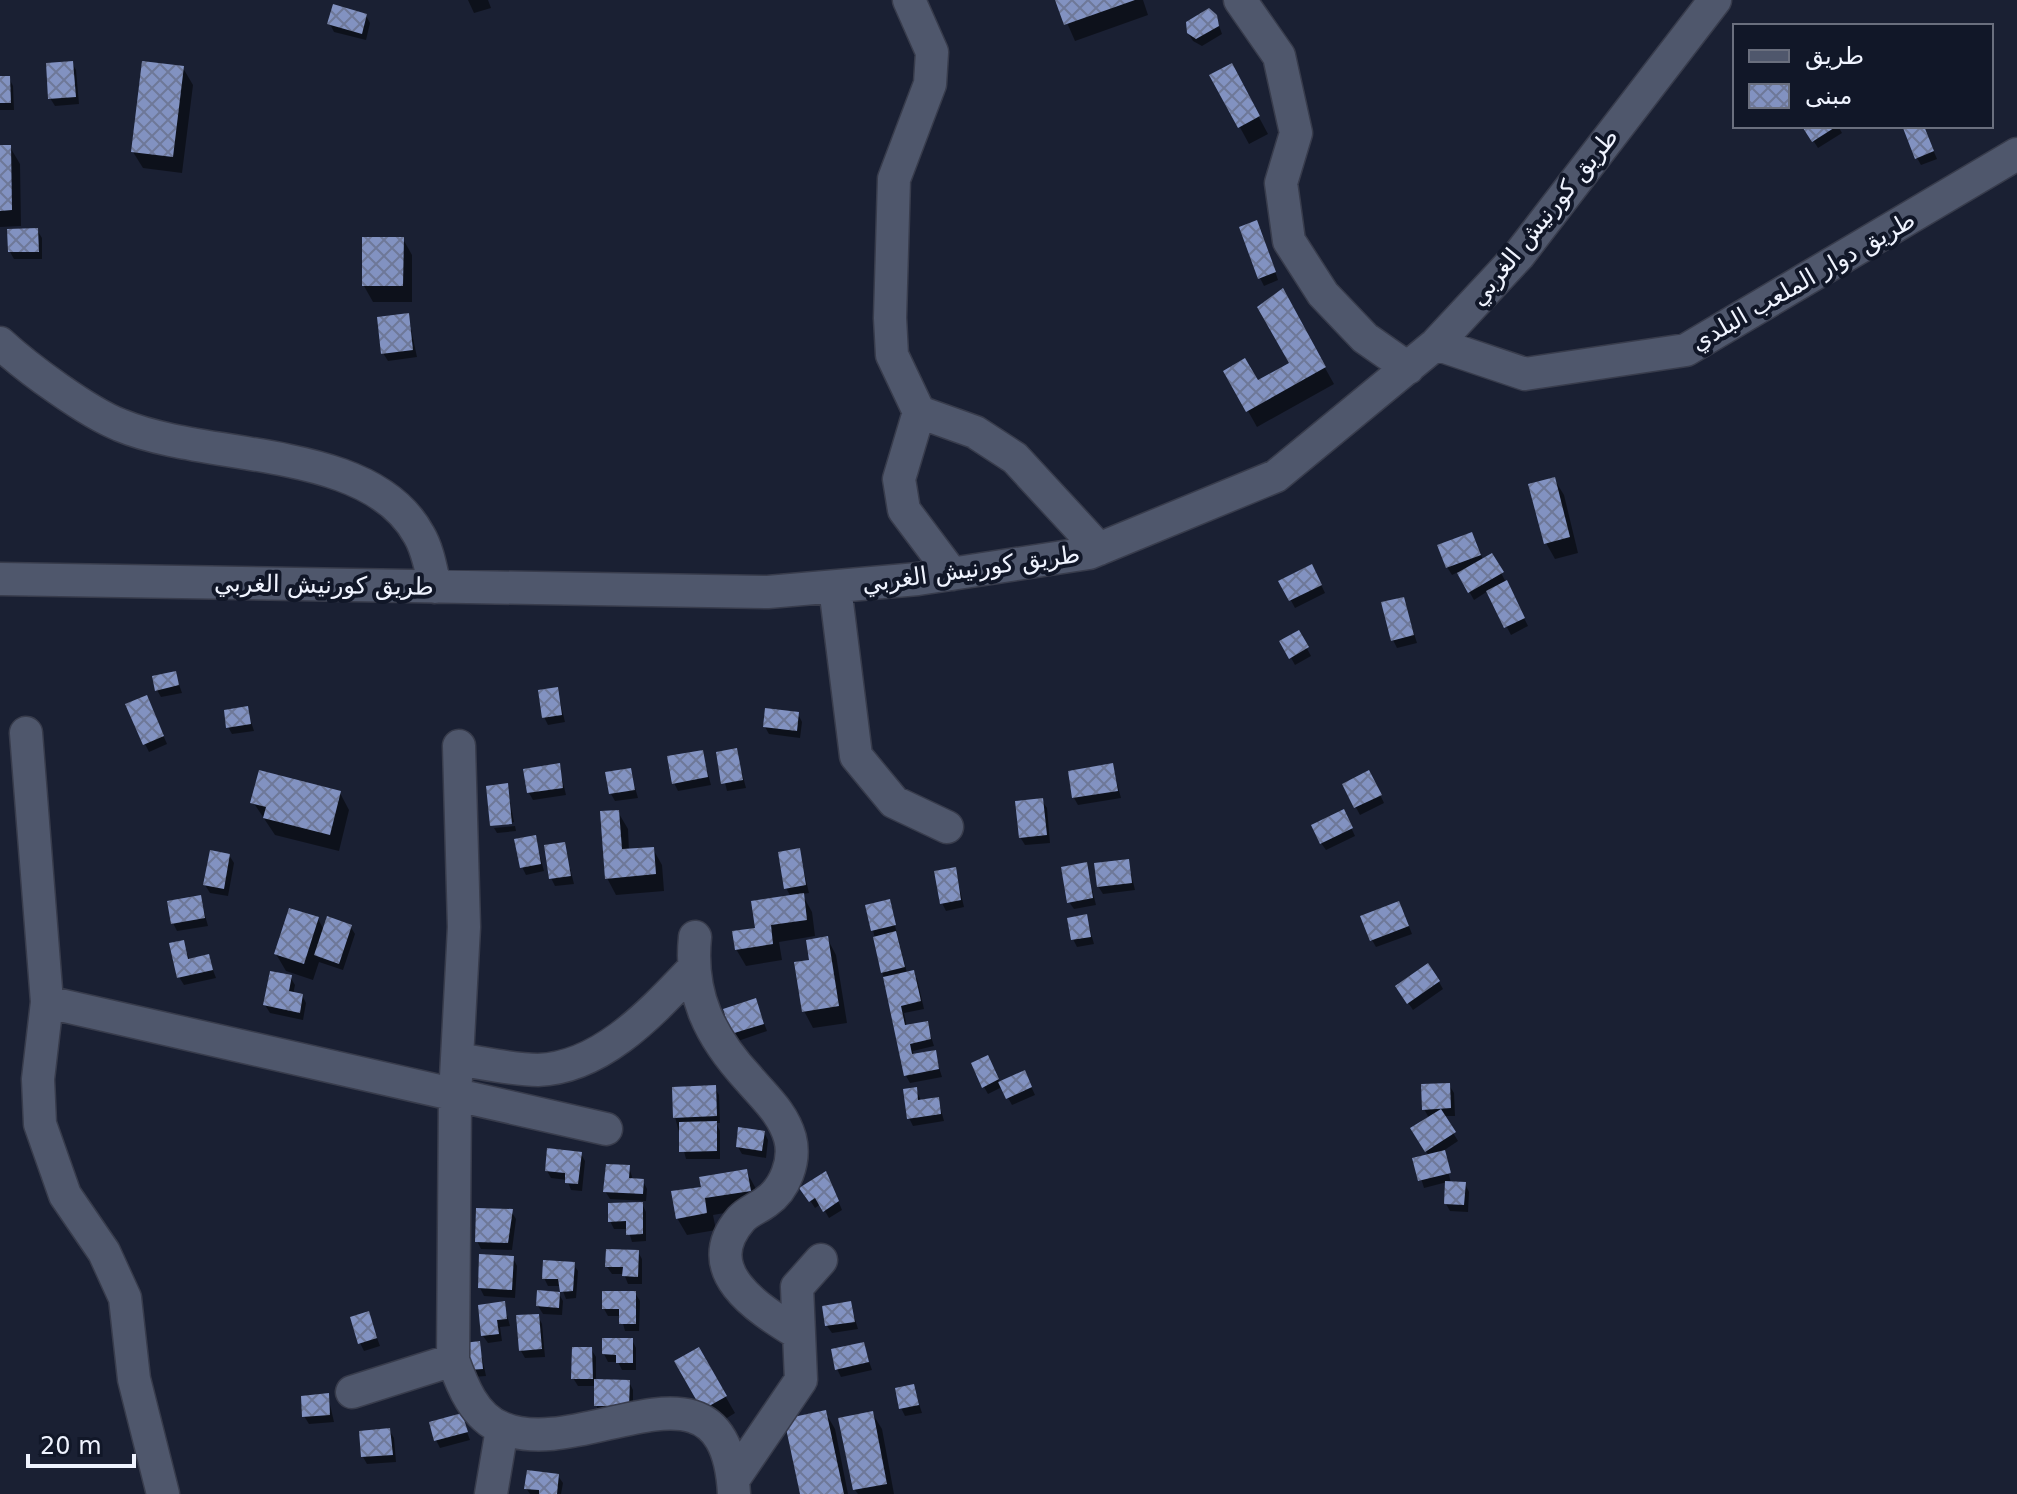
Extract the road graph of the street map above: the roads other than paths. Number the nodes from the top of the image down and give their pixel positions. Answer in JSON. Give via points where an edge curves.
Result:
{"nodes":[{"id":1,"x":909,"y":0,"type":"edge"},
{"id":2,"x":1240,"y":0,"type":"edge"},
{"id":3,"x":1715,"y":0,"type":"edge"},
{"id":4,"x":2017,"y":154,"type":"edge"},
{"id":5,"x":0,"y":343,"type":"edge"},
{"id":6,"x":1436,"y":344,"type":"junction"},
{"id":7,"x":1408,"y":368,"type":"junction"},
{"id":8,"x":919,"y":412,"type":"junction"},
{"id":9,"x":1099,"y":549,"type":"junction"},
{"id":10,"x":952,"y":574,"type":"junction"},
{"id":11,"x":0,"y":579,"type":"edge"},
{"id":12,"x":435,"y":587,"type":"junction"},
{"id":13,"x":835,"y":587,"type":"junction"},
{"id":14,"x":26,"y":733,"type":"dead end"},
{"id":15,"x":459,"y":746,"type":"dead end"},
{"id":16,"x":947,"y":827,"type":"dead end"},
{"id":17,"x":695,"y":937,"type":"dead end"},
{"id":18,"x":692,"y":970,"type":"junction"},
{"id":19,"x":47,"y":1002,"type":"junction"},
{"id":20,"x":457,"y":1059,"type":"junction"},
{"id":21,"x":455,"y":1096,"type":"junction"},
{"id":22,"x":606,"y":1129,"type":"dead end"},
{"id":23,"x":821,"y":1260,"type":"dead end"},
{"id":24,"x":799,"y":1334,"type":"junction"},
{"id":25,"x":453,"y":1360,"type":"junction"},
{"id":26,"x":352,"y":1392,"type":"dead end"},
{"id":27,"x":502,"y":1429,"type":"junction"},
{"id":28,"x":734,"y":1487,"type":"edge"},
{"id":29,"x":163,"y":1494,"type":"edge"},
{"id":30,"x":491,"y":1494,"type":"edge"}],
"edges":[{"from":1,"to":8,"type":"street","via":[[932,62],[930,84],[894,179],[890,318],[892,355]]},
{"from":2,"to":7,"type":"street","via":[[1279,56],[1296,133],[1281,183],[1289,241],[1323,294],[1365,338]]},
{"from":3,"to":6,"type":"street","name":"طريق كورنيش الغربي","via":[[1519,255]]},
{"from":4,"to":6,"type":"street","name":"طريق دوار الملعب البلدي","via":[[1686,350],[1525,374]]},
{"from":5,"to":12,"type":"street","via":[[22,363],[120,425],[368,483],[388,496],[420,536]]},
{"from":6,"to":7,"type":"street","name":"طريق كورنيش الغربي"},
{"from":7,"to":9,"type":"street","name":"طريق كورنيش الغربي","via":[[1276,476]]},
{"from":8,"to":9,"type":"street","via":[[975,432],[1015,458]]},
{"from":8,"to":10,"type":"street","via":[[899,479],[904,510]]},
{"from":9,"to":10,"type":"street","name":"طريق كورنيش الغربي"},
{"from":10,"to":13,"type":"street","name":"طريق كورنيش الغربي"},
{"from":11,"to":12,"type":"street","name":"طريق كورنيش الغربي"},
{"from":12,"to":13,"type":"street","name":"طريق كورنيش الغربي","via":[[768,592]]},
{"from":13,"to":16,"type":"street","via":[[856,756],[894,802]]},
{"from":14,"to":19,"type":"street"},
{"from":15,"to":20,"type":"street","via":[[464,927]]},
{"from":17,"to":18,"type":"street"},
{"from":18,"to":20,"type":"street","via":[[626,1034],[571,1065],[537,1070]]},
{"from":18,"to":24,"type":"street","via":[[702,1009],[725,1052],[776,1108],[791,1140],[789,1174],[770,1200],[742,1218],[728,1240],[728,1262],[735,1285],[750,1303]]},
{"from":19,"to":21,"type":"street"},
{"from":19,"to":29,"type":"street","via":[[38,1079],[40,1124],[65,1195],[104,1252],[125,1298],[134,1379]]},
{"from":20,"to":21,"type":"street"},
{"from":21,"to":22,"type":"street"},
{"from":21,"to":25,"type":"street"},
{"from":23,"to":24,"type":"street","via":[[797,1287]]},
{"from":24,"to":28,"type":"street","via":[[801,1380]]},
{"from":25,"to":26,"type":"street"},
{"from":25,"to":27,"type":"street","via":[[464,1390]]},
{"from":27,"to":28,"type":"street","via":[[551,1435],[662,1411],[692,1413],[714,1427]]},
{"from":27,"to":30,"type":"street"}]}
